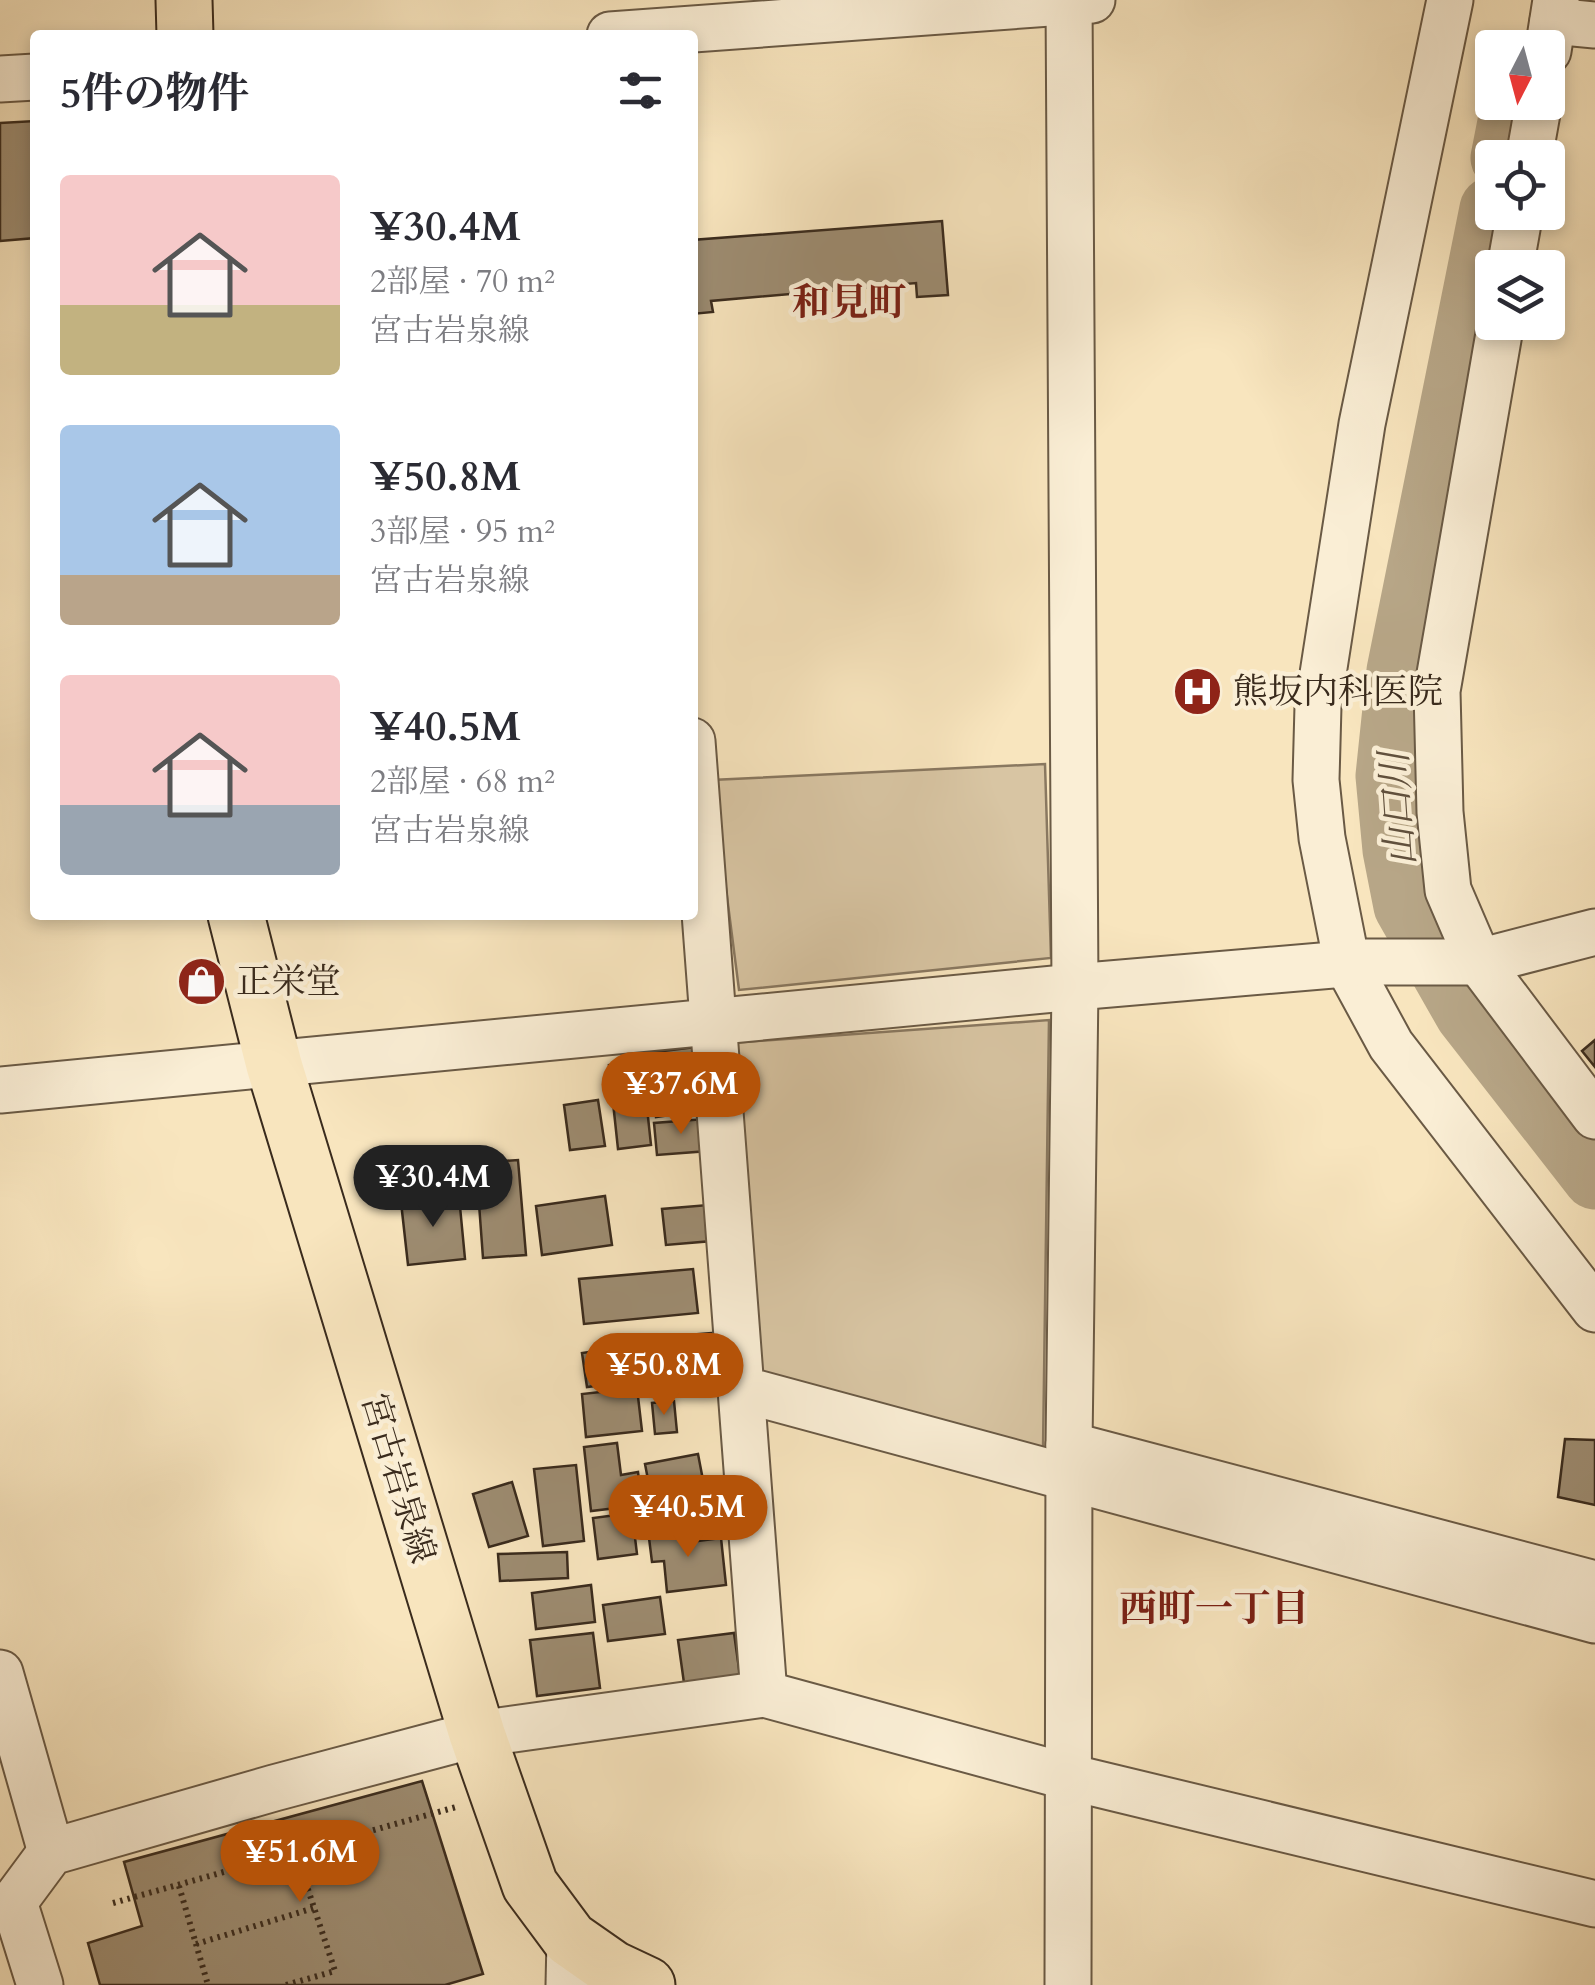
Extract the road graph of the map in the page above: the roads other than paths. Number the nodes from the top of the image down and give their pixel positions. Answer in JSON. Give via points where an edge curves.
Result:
{"nodes":[{"id":1,"x":184,"y":0,"type":"edge"},
{"id":2,"x":1450,"y":0,"type":"edge"},
{"id":3,"x":1077,"y":1,"type":"edge"},
{"id":4,"x":185,"y":30,"type":"edge"},
{"id":5,"x":684,"y":30,"type":"edge"},
{"id":6,"x":30,"y":77,"type":"edge"},
{"id":7,"x":0,"y":80,"type":"edge"},
{"id":8,"x":1497,"y":340,"type":"edge"},
{"id":9,"x":698,"y":818,"type":"edge"},
{"id":10,"x":237,"y":920,"type":"edge"},
{"id":11,"x":1595,"y":932,"type":"edge"},
{"id":12,"x":1479,"y":962,"type":"junction"},
{"id":13,"x":1358,"y":963,"type":"junction"},
{"id":14,"x":1075,"y":986,"type":"junction"},
{"id":15,"x":714,"y":1024,"type":"junction"},
{"id":16,"x":274,"y":1065,"type":"junction"},
{"id":17,"x":0,"y":1090,"type":"edge"},
{"id":18,"x":1595,"y":1116,"type":"edge"},
{"id":19,"x":1595,"y":1309,"type":"edge"},
{"id":20,"x":741,"y":1389,"type":"junction"},
{"id":21,"x":1068,"y":1463,"type":"junction"},
{"id":22,"x":1595,"y":1584,"type":"edge"},
{"id":23,"x":1595,"y":1620,"type":"edge"},
{"id":24,"x":0,"y":1673,"type":"edge"},
{"id":25,"x":764,"y":1694,"type":"junction"},
{"id":26,"x":477,"y":1734,"type":"junction"},
{"id":27,"x":1069,"y":1777,"type":"junction"},
{"id":28,"x":51,"y":1852,"type":"junction"},
{"id":29,"x":7,"y":1904,"type":"edge"},
{"id":30,"x":1595,"y":1904,"type":"edge"},
{"id":31,"x":569,"y":1962,"type":"edge"},
{"id":32,"x":40,"y":1985,"type":"edge"},
{"id":33,"x":648,"y":1985,"type":"edge"},
{"id":34,"x":1068,"y":1985,"type":"edge"}],
"edges":[{"from":1,"to":4,"type":"main road"},
{"from":2,"to":13,"type":"street","via":[[1362,424],[1318,706],[1322,838]]},
{"from":3,"to":5,"type":"street"},
{"from":3,"to":14,"type":"street"},
{"from":6,"to":7,"type":"street"},
{"from":8,"to":12,"type":"street","via":[[1437,691],[1448,890]]},
{"from":9,"to":15,"type":"street"},
{"from":10,"to":16,"type":"main road","name":"宮古岩泉線"},
{"from":11,"to":12,"type":"street"},
{"from":12,"to":13,"type":"street"},
{"from":12,"to":18,"type":"street"},
{"from":13,"to":14,"type":"street"},
{"from":13,"to":19,"type":"street","via":[[1391,1045]]},
{"from":14,"to":15,"type":"street"},
{"from":14,"to":21,"type":"street"},
{"from":15,"to":16,"type":"street"},
{"from":15,"to":20,"type":"street"},
{"from":16,"to":17,"type":"street"},
{"from":16,"to":26,"type":"main road","name":"宮古岩泉線"},
{"from":20,"to":21,"type":"street"},
{"from":20,"to":25,"type":"street"},
{"from":21,"to":22,"type":"street"},
{"from":21,"to":23,"type":"street"},
{"from":21,"to":27,"type":"street"},
{"from":24,"to":28,"type":"street"},
{"from":25,"to":26,"type":"street"},
{"from":25,"to":27,"type":"street"},
{"from":26,"to":28,"type":"street"},
{"from":26,"to":31,"type":"main road","name":"宮古岩泉線","via":[[530,1886]]},
{"from":27,"to":30,"type":"street"},
{"from":27,"to":34,"type":"street"},
{"from":28,"to":29,"type":"street"},
{"from":29,"to":32,"type":"street"},
{"from":31,"to":33,"type":"main road","name":"宮古岩泉線","via":[[613,1969]]}]}
